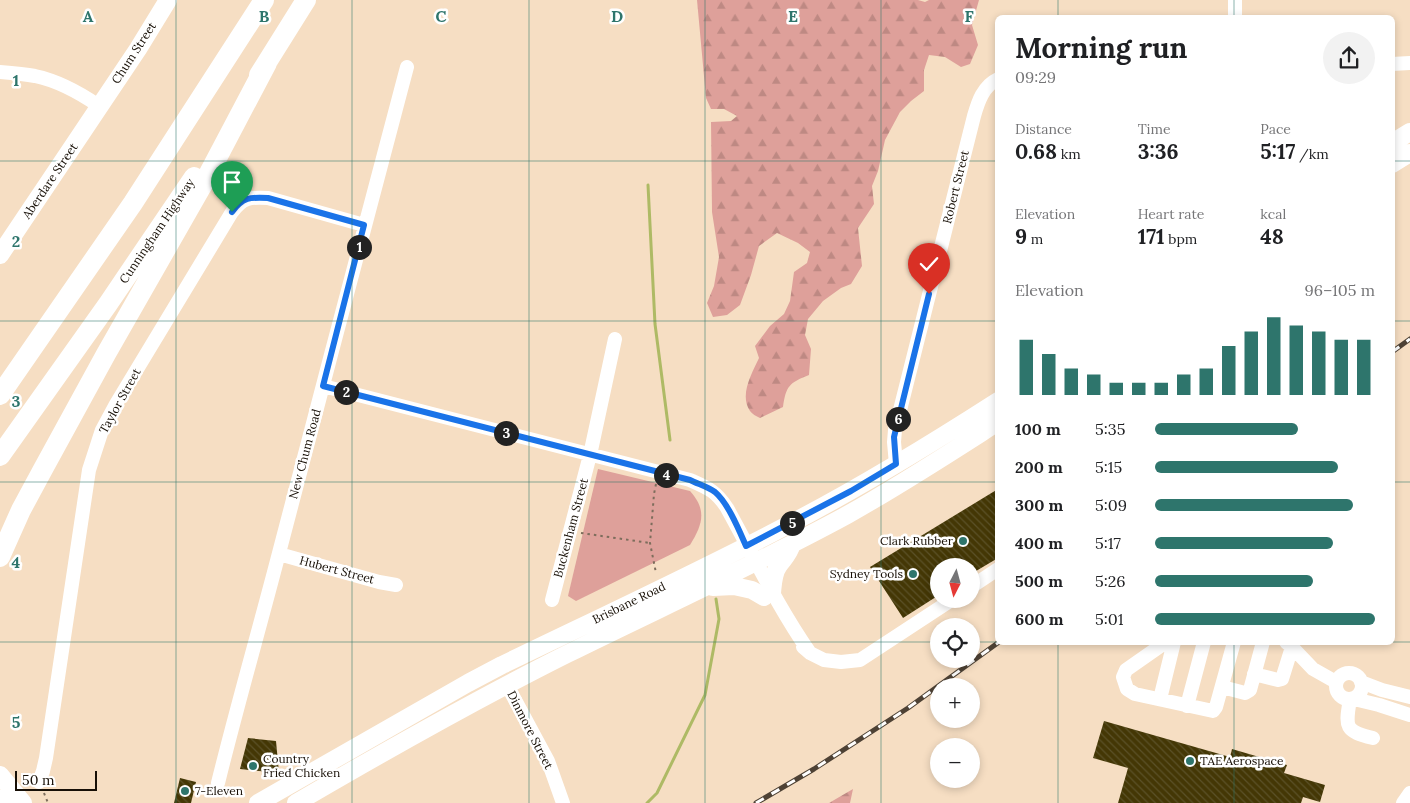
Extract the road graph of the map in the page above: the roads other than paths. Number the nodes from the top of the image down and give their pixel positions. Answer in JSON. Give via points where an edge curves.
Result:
{"nodes":[{"id":1,"x":168,"y":0,"type":"edge"},
{"id":2,"x":264,"y":0,"type":"edge"},
{"id":3,"x":306,"y":0,"type":"edge"},
{"id":4,"x":1235,"y":0,"type":"edge"},
{"id":5,"x":1235,"y":15,"type":"edge"},
{"id":6,"x":267,"y":63,"type":"junction"},
{"id":7,"x":1395,"y":64,"type":"edge"},
{"id":8,"x":1410,"y":64,"type":"edge"},
{"id":9,"x":408,"y":67,"type":"dead end"},
{"id":10,"x":0,"y":72,"type":"edge"},
{"id":11,"x":992,"y":84,"type":"edge"},
{"id":12,"x":100,"y":106,"type":"junction"},
{"id":13,"x":1410,"y":132,"type":"edge"},
{"id":14,"x":1395,"y":141,"type":"edge"},
{"id":15,"x":1410,"y":153,"type":"edge"},
{"id":16,"x":1395,"y":162,"type":"edge"},
{"id":17,"x":364,"y":225,"type":"junction"},
{"id":18,"x":0,"y":255,"type":"edge"},
{"id":19,"x":615,"y":338,"type":"dead end"},
{"id":20,"x":323,"y":386,"type":"junction"},
{"id":21,"x":0,"y":395,"type":"edge"},
{"id":22,"x":995,"y":403,"type":"edge"},
{"id":23,"x":995,"y":424,"type":"edge"},
{"id":24,"x":590,"y":455,"type":"junction"},
{"id":25,"x":0,"y":456,"type":"edge"},
{"id":26,"x":896,"y":464,"type":"junction"},
{"id":27,"x":792,"y":544,"type":"junction"},
{"id":28,"x":742,"y":548,"type":"junction"},
{"id":29,"x":279,"y":554,"type":"junction"},
{"id":30,"x":0,"y":557,"type":"edge"},
{"id":31,"x":751,"y":564,"type":"junction"},
{"id":32,"x":995,"y":572,"type":"edge"},
{"id":33,"x":980,"y":581,"type":"edge"},
{"id":34,"x":396,"y":585,"type":"dead end"},
{"id":35,"x":707,"y":586,"type":"junction"},
{"id":36,"x":768,"y":595,"type":"junction"},
{"id":37,"x":552,"y":600,"type":"dead end"},
{"id":38,"x":939,"y":608,"type":"edge"},
{"id":39,"x":1162,"y":645,"type":"edge"},
{"id":40,"x":1173,"y":645,"type":"edge"},
{"id":41,"x":1203,"y":645,"type":"edge"},
{"id":42,"x":1233,"y":645,"type":"edge"},
{"id":43,"x":1263,"y":645,"type":"edge"},
{"id":44,"x":1289,"y":645,"type":"edge"},
{"id":45,"x":1290,"y":645,"type":"edge"},
{"id":46,"x":1254,"y":674,"type":"junction"},
{"id":47,"x":1336,"y":682,"type":"junction"},
{"id":48,"x":1361,"y":682,"type":"junction"},
{"id":49,"x":507,"y":685,"type":"junction"},
{"id":50,"x":1222,"y":686,"type":"junction"},
{"id":51,"x":1410,"y":697,"type":"edge"},
{"id":52,"x":1352,"y":699,"type":"junction"},
{"id":53,"x":1160,"y":700,"type":"junction"},
{"id":54,"x":1187,"y":706,"type":"junction"},
{"id":55,"x":1410,"y":715,"type":"edge"},
{"id":56,"x":1373,"y":738,"type":"dead end"},
{"id":57,"x":0,"y":775,"type":"edge"},
{"id":58,"x":39,"y":782,"type":"dead end"},
{"id":59,"x":218,"y":783,"type":"dead end"},
{"id":60,"x":1410,"y":793,"type":"edge"},
{"id":61,"x":0,"y":799,"type":"edge"},
{"id":62,"x":3,"y":803,"type":"edge"},
{"id":63,"x":23,"y":803,"type":"edge"},
{"id":64,"x":258,"y":803,"type":"edge"},
{"id":65,"x":296,"y":803,"type":"edge"},
{"id":66,"x":564,"y":803,"type":"edge"},
{"id":67,"x":1403,"y":803,"type":"edge"}],
"edges":[{"from":1,"to":12,"type":"main road","name":"Chum Street"},
{"from":2,"to":21,"type":"highway","via":[[133,203]]},
{"from":3,"to":6,"type":"highway","name":"Cunningham Highway"},
{"from":4,"to":5,"type":"street"},
{"from":6,"to":25,"type":"highway","name":"Cunningham Highway","via":[[114,296]]},
{"from":6,"to":30,"type":"highway","via":[[207,177],[42,471]]},
{"from":7,"to":8,"type":"street"},
{"from":9,"to":17,"type":"street","name":"New Chum Road"},
{"from":10,"to":12,"type":"street","via":[[50,80]]},
{"from":11,"to":26,"type":"street","name":"Robert Street","via":[[979,100],[974,116],[899,412],[894,437]]},
{"from":12,"to":18,"type":"main road","name":"Aberdare Street"},
{"from":13,"to":14,"type":"main road"},
{"from":15,"to":16,"type":"main road"},
{"from":17,"to":20,"type":"street","name":"New Chum Road"},
{"from":17,"to":58,"type":"street","name":"Taylor Street","via":[[268,198],[245,199],[232,212],[116,404],[102,430],[89,470],[44,771]]},
{"from":19,"to":24,"type":"street","name":"Buckenham Street"},
{"from":20,"to":24,"type":"street"},
{"from":20,"to":29,"type":"street","name":"New Chum Road"},
{"from":22,"to":26,"type":"main road","name":"Brisbane Road"},
{"from":23,"to":27,"type":"main road","name":"Brisbane Road","via":[[910,478]]},
{"from":24,"to":28,"type":"street","via":[[690,480],[702,487]]},
{"from":24,"to":37,"type":"street","name":"Buckenham Street"},
{"from":26,"to":28,"type":"main road","name":"Brisbane Road"},
{"from":27,"to":31,"type":"main road","name":"Brisbane Road"},
{"from":27,"to":36,"type":"main road","via":[[778,566]]},
{"from":28,"to":31,"type":"street"},
{"from":28,"to":64,"type":"main road","name":"Brisbane Road","via":[[477,679]]},
{"from":29,"to":34,"type":"street","name":"Hubert Street"},
{"from":29,"to":59,"type":"street","name":"New Chum Road"},
{"from":31,"to":35,"type":"main road","name":"Brisbane Road"},
{"from":31,"to":36,"type":"street"},
{"from":32,"to":33,"type":"street"},
{"from":35,"to":36,"type":"main road","via":[[734,586]]},
{"from":35,"to":49,"type":"main road","name":"Brisbane Road"},
{"from":36,"to":38,"type":"street","via":[[785,631],[810,653],[824,660],[841,662],[860,660]]},
{"from":39,"to":53,"type":"street","via":[[1126,670],[1123,677],[1130,692]]},
{"from":40,"to":53,"type":"street"},
{"from":41,"to":54,"type":"street"},
{"from":42,"to":50,"type":"street"},
{"from":43,"to":46,"type":"street"},
{"from":44,"to":46,"type":"street","via":[[1282,679]]},
{"from":45,"to":47,"type":"street","via":[[1313,669]]},
{"from":46,"to":50,"type":"street","via":[[1248,692]]},
{"from":47,"to":48,"type":"street","via":[[1348,673]]},
{"from":47,"to":52,"type":"street","via":[[1338,694]]},
{"from":48,"to":51,"type":"street"},
{"from":48,"to":52,"type":"street","via":[[1362,690]]},
{"from":49,"to":65,"type":"main road","name":"Brisbane Road"},
{"from":49,"to":66,"type":"street","name":"Dinmore Street","via":[[548,761]]},
{"from":50,"to":54,"type":"street","via":[[1213,711]]},
{"from":52,"to":55,"type":"street"},
{"from":52,"to":56,"type":"street","via":[[1347,717],[1350,728],[1355,734]]},
{"from":53,"to":54,"type":"street"},
{"from":57,"to":63,"type":"main road"},
{"from":60,"to":67,"type":"street"},
{"from":61,"to":62,"type":"main road"}]}
